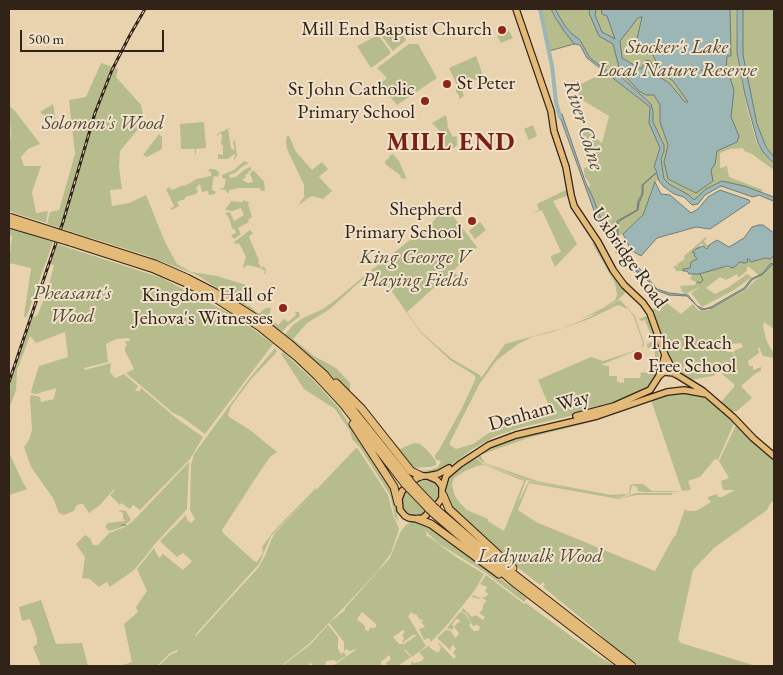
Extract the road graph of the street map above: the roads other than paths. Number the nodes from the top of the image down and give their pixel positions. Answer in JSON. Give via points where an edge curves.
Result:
{"nodes":[{"id":1,"x":516,"y":9,"type":"edge"},
{"id":2,"x":9,"y":217,"type":"edge"},
{"id":3,"x":9,"y":224,"type":"edge"},
{"id":4,"x":71,"y":240,"type":"junction"},
{"id":5,"x":280,"y":339,"type":"junction"},
{"id":6,"x":664,"y":355,"type":"junction"},
{"id":7,"x":324,"y":374,"type":"junction"},
{"id":8,"x":678,"y":376,"type":"junction"},
{"id":9,"x":658,"y":378,"type":"junction"},
{"id":10,"x":676,"y":390,"type":"junction"},
{"id":11,"x":667,"y":392,"type":"junction"},
{"id":12,"x":703,"y":394,"type":"junction"},
{"id":13,"x":651,"y":396,"type":"junction"},
{"id":14,"x":338,"y":398,"type":"junction"},
{"id":15,"x":476,"y":451,"type":"junction"},
{"id":16,"x":469,"y":455,"type":"junction"},
{"id":17,"x":774,"y":456,"type":"edge"},
{"id":18,"x":425,"y":476,"type":"junction"},
{"id":19,"x":409,"y":484,"type":"junction"},
{"id":20,"x":443,"y":492,"type":"junction"},
{"id":21,"x":398,"y":503,"type":"junction"},
{"id":22,"x":433,"y":509,"type":"junction"},
{"id":23,"x":418,"y":520,"type":"junction"},
{"id":24,"x":516,"y":584,"type":"junction"},
{"id":25,"x":538,"y":593,"type":"junction"},
{"id":26,"x":623,"y":666,"type":"edge"},
{"id":27,"x":632,"y":666,"type":"edge"}],
"edges":[{"from":1,"to":6,"type":"main road","name":"Uxbridge Road","via":[[551,111],[574,206],[622,283],[650,313]]},
{"from":2,"to":4,"type":"highway","bridge":true},
{"from":3,"to":4,"type":"highway","bridge":true},
{"from":4,"to":5,"type":"highway","via":[[184,282]]},
{"from":5,"to":7,"type":"highway"},
{"from":5,"to":14,"type":"highway"},
{"from":6,"to":8,"type":"main road","name":"Uxbridge Road"},
{"from":6,"to":9,"type":"main road"},
{"from":7,"to":18,"type":"highway","via":[[353,399],[411,471]]},
{"from":7,"to":19,"type":"highway"},
{"from":8,"to":9,"type":"main road","via":[[666,372]]},
{"from":8,"to":10,"type":"main road","via":[[681,385]]},
{"from":8,"to":12,"type":"main road"},
{"from":9,"to":11,"type":"main road","via":[[660,389]]},
{"from":9,"to":15,"type":"main road","name":"Denham Way","via":[[650,390],[632,399],[598,411],[519,430]]},
{"from":10,"to":11,"type":"main road"},
{"from":10,"to":12,"type":"main road"},
{"from":11,"to":13,"type":"main road","name":"Denham Way"},
{"from":12,"to":13,"type":"main road","via":[[681,392]]},
{"from":12,"to":17,"type":"main road"},
{"from":13,"to":15,"type":"main road","name":"Denham Way","via":[[597,416],[516,435]]},
{"from":14,"to":19,"type":"highway"},
{"from":14,"to":21,"type":"highway","via":[[394,487]]},
{"from":15,"to":16,"type":"main road","name":"Denham Way"},
{"from":16,"to":18,"type":"main road","name":"Denham Way","via":[[443,473]]},
{"from":16,"to":20,"type":"main road","name":"Denham Way","via":[[446,476]]},
{"from":18,"to":20,"type":"main road","via":[[437,480]]},
{"from":18,"to":21,"type":"main road","via":[[414,480],[402,491]]},
{"from":19,"to":22,"type":"highway"},
{"from":20,"to":23,"type":"main road","via":[[437,505]]},
{"from":20,"to":25,"type":"highway","via":[[449,509]]},
{"from":21,"to":23,"type":"main road","via":[[405,516]]},
{"from":22,"to":24,"type":"highway"},
{"from":22,"to":25,"type":"highway"},
{"from":23,"to":24,"type":"highway","via":[[431,524]]},
{"from":24,"to":26,"type":"highway"},
{"from":25,"to":27,"type":"highway"}]}
